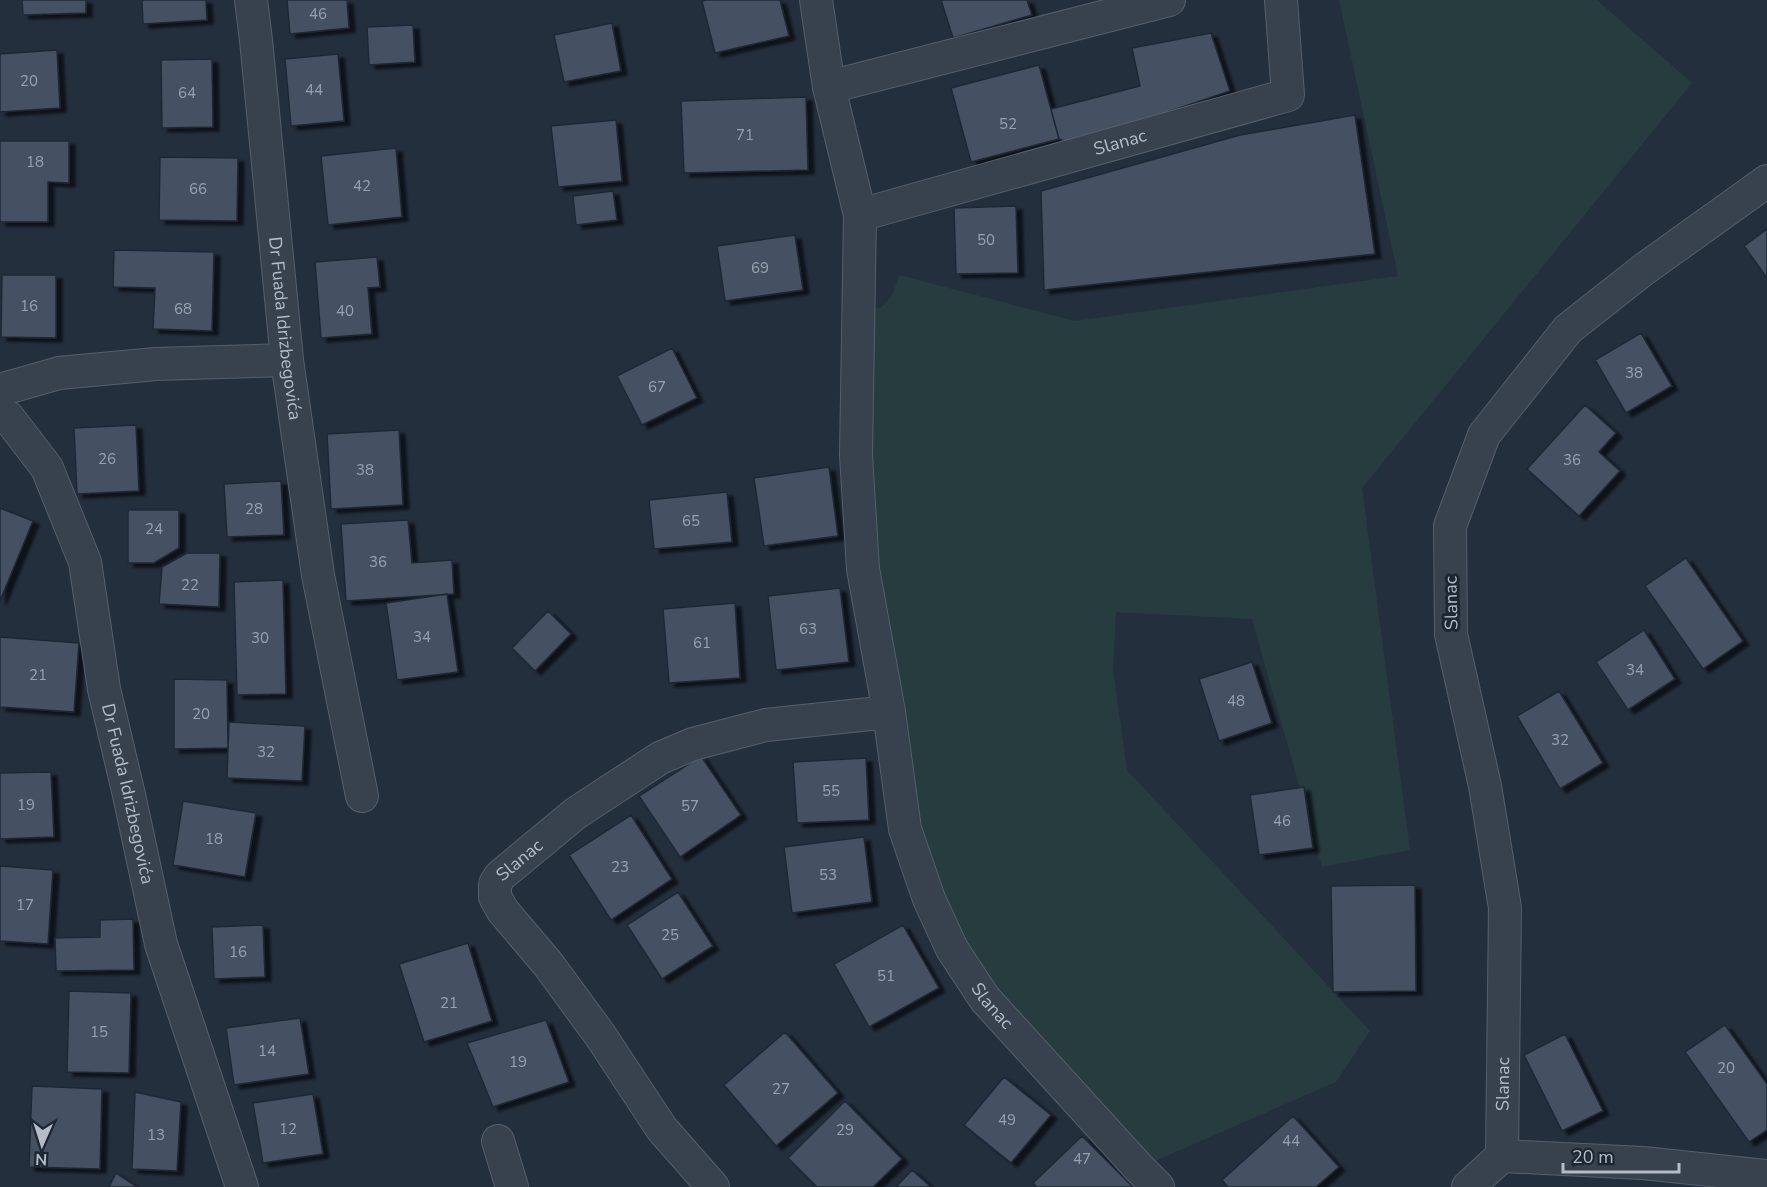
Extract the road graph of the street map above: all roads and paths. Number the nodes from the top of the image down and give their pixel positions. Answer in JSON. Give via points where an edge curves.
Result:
{"nodes":[{"id":1,"x":251,"y":0,"type":"edge"},
{"id":2,"x":816,"y":0,"type":"edge"},
{"id":3,"x":1168,"y":0,"type":"edge"},
{"id":4,"x":1281,"y":0,"type":"edge"},
{"id":5,"x":829,"y":87,"type":"junction"},
{"id":6,"x":1767,"y":181,"type":"edge"},
{"id":7,"x":860,"y":215,"type":"junction"},
{"id":8,"x":287,"y":360,"type":"junction"},
{"id":9,"x":0,"y":390,"type":"edge"},
{"id":10,"x":0,"y":414,"type":"edge"},
{"id":11,"x":890,"y":712,"type":"junction"},
{"id":12,"x":362,"y":796,"type":"dead end"},
{"id":13,"x":498,"y":1141,"type":"dead end"},
{"id":14,"x":1502,"y":1156,"type":"junction"},
{"id":15,"x":1767,"y":1176,"type":"edge"},
{"id":16,"x":242,"y":1187,"type":"edge"},
{"id":17,"x":512,"y":1187,"type":"edge"},
{"id":18,"x":713,"y":1187,"type":"edge"},
{"id":19,"x":1158,"y":1187,"type":"edge"},
{"id":20,"x":1468,"y":1187,"type":"edge"}],
"edges":[{"from":1,"to":8,"type":"street","name":"Dr Fuada Idrizbegovića"},
{"from":2,"to":5,"type":"street","name":"Slanac"},
{"from":3,"to":5,"type":"street"},
{"from":4,"to":7,"type":"street","name":"Slanac","via":[[1288,94]]},
{"from":5,"to":7,"type":"street","name":"Slanac"},
{"from":6,"to":14,"type":"street","name":"Slanac","via":[[1568,329],[1484,435],[1450,526],[1451,634],[1485,786],[1505,908]]},
{"from":7,"to":11,"type":"street","name":"Slanac","via":[[856,455],[863,569]]},
{"from":8,"to":9,"type":"street","via":[[156,364],[59,374]]},
{"from":8,"to":12,"type":"street","name":"Dr Fuada Idrizbegovića","via":[[318,575]]},
{"from":10,"to":16,"type":"street","name":"Dr Fuada Idrizbegovića","via":[[8,417],[46,468],[85,562],[104,689],[161,944]]},
{"from":11,"to":18,"type":"street","name":"Slanac","via":[[766,725],[693,744],[660,758],[576,813],[495,884],[495,897],[503,911],[555,972],[662,1129]]},
{"from":11,"to":19,"type":"street","name":"Slanac","via":[[905,829],[929,899],[952,949],[984,999]]},
{"from":13,"to":17,"type":"street"},
{"from":14,"to":15,"type":"street","via":[[1643,1163]]},
{"from":14,"to":20,"type":"street"}]}
